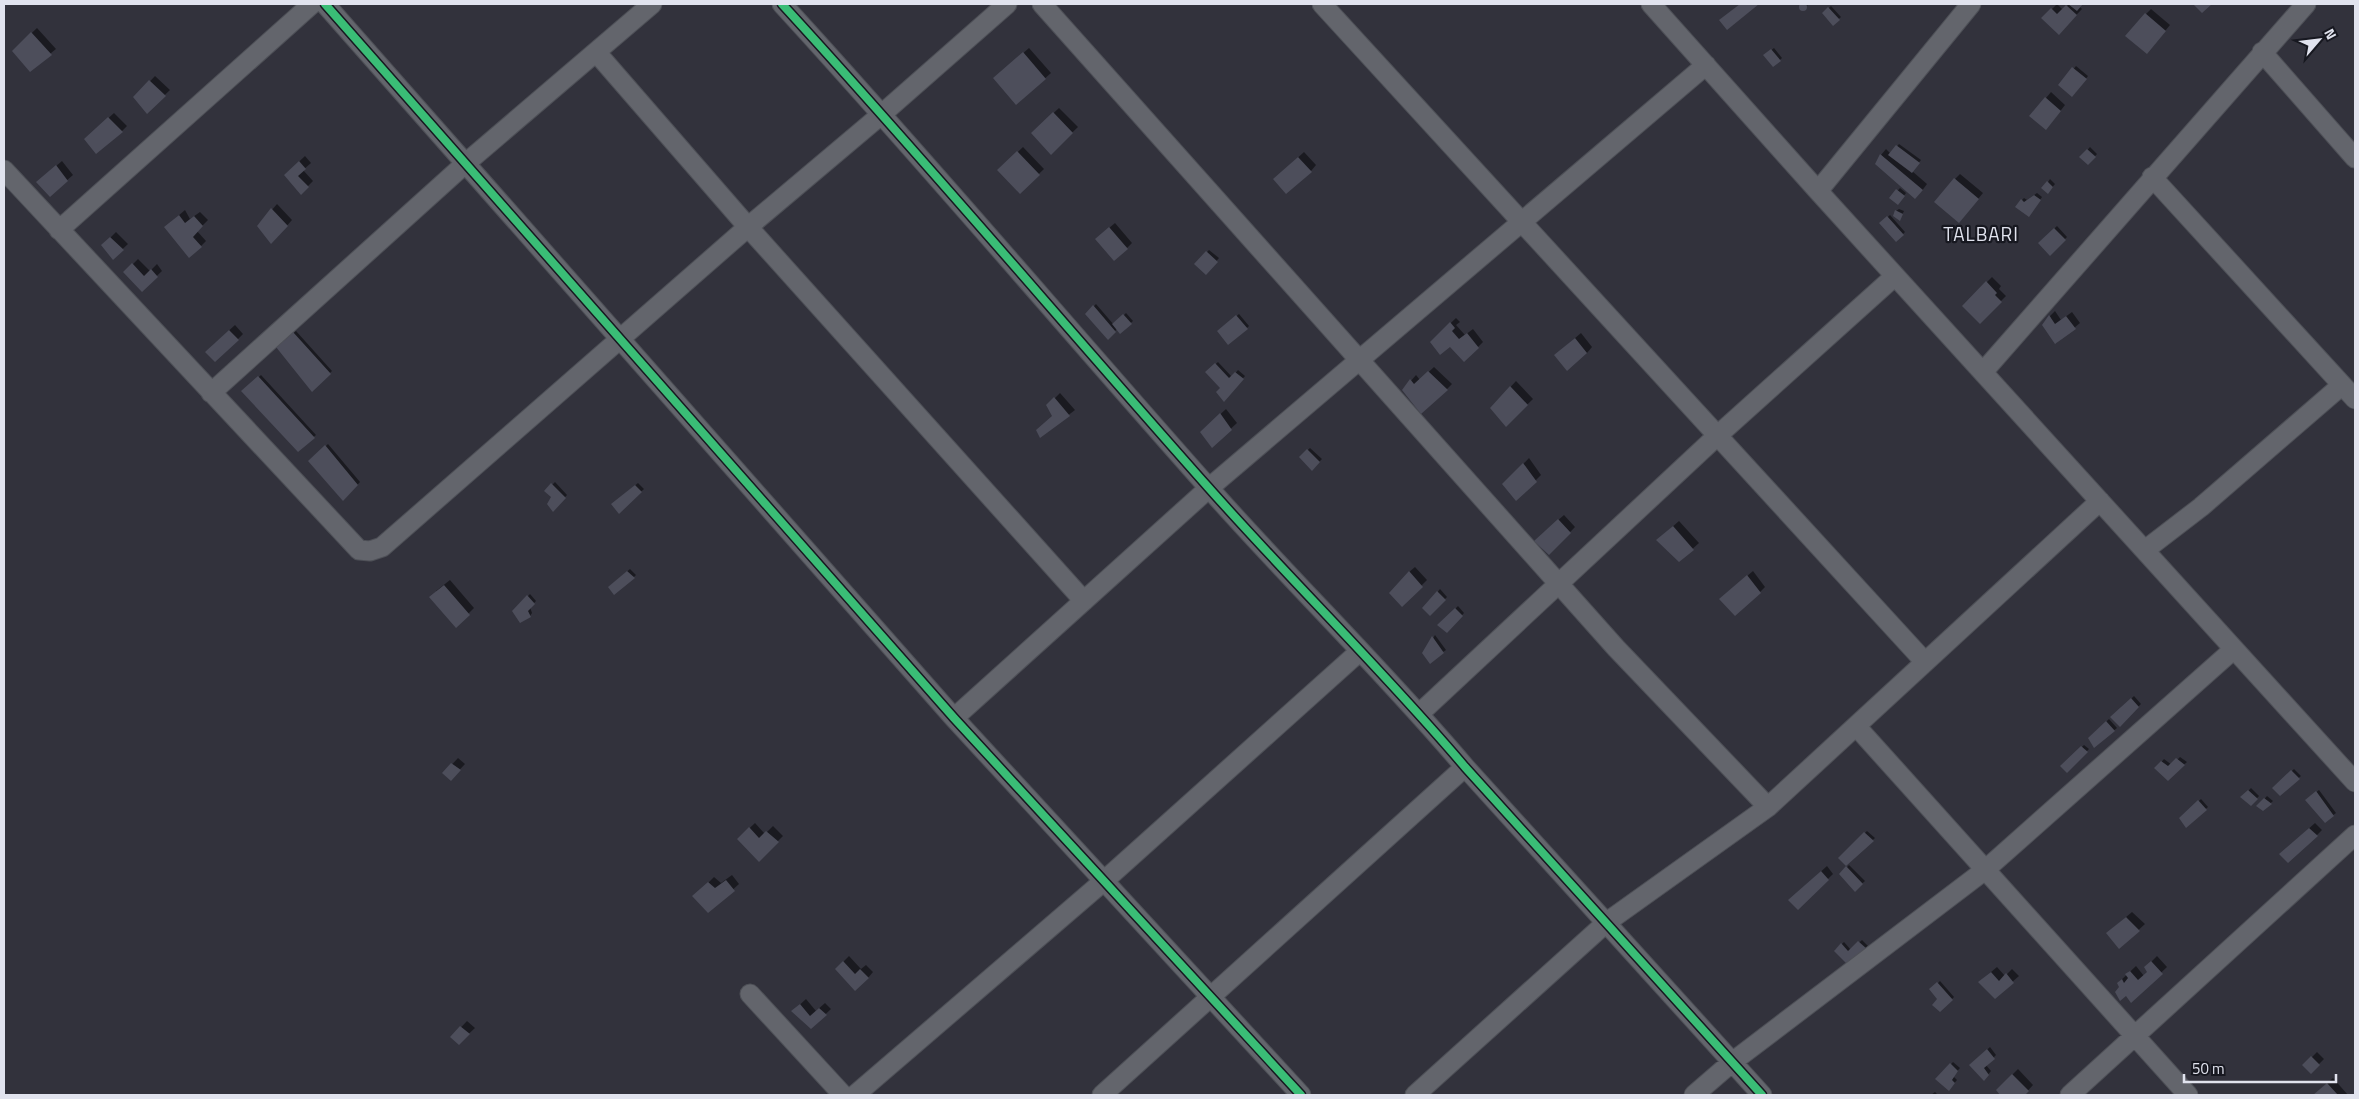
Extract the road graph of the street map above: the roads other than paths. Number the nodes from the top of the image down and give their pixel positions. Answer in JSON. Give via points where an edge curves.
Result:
{"nodes":[{"id":1,"x":312,"y":4,"type":"edge"},
{"id":2,"x":325,"y":4,"type":"edge"},
{"id":3,"x":652,"y":4,"type":"edge"},
{"id":4,"x":782,"y":4,"type":"edge"},
{"id":5,"x":1007,"y":4,"type":"edge"},
{"id":6,"x":1042,"y":4,"type":"edge"},
{"id":7,"x":1322,"y":4,"type":"edge"},
{"id":8,"x":1651,"y":4,"type":"edge"},
{"id":9,"x":2306,"y":4,"type":"edge"},
{"id":10,"x":1968,"y":5,"type":"edge"},
{"id":11,"x":596,"y":52,"type":"junction"},
{"id":12,"x":2262,"y":52,"type":"junction"},
{"id":13,"x":1706,"y":65,"type":"junction"},
{"id":14,"x":882,"y":114,"type":"junction"},
{"id":15,"x":2355,"y":158,"type":"edge"},
{"id":16,"x":466,"y":162,"type":"junction"},
{"id":17,"x":4,"y":170,"type":"edge"},
{"id":18,"x":2152,"y":177,"type":"junction"},
{"id":19,"x":1818,"y":191,"type":"junction"},
{"id":20,"x":1522,"y":222,"type":"junction"},
{"id":21,"x":748,"y":227,"type":"junction"},
{"id":22,"x":58,"y":230,"type":"junction"},
{"id":23,"x":1895,"y":276,"type":"junction"},
{"id":24,"x":620,"y":338,"type":"junction"},
{"id":25,"x":1360,"y":359,"type":"junction"},
{"id":26,"x":1983,"y":372,"type":"junction"},
{"id":27,"x":2342,"y":385,"type":"junction"},
{"id":28,"x":211,"y":393,"type":"junction"},
{"id":29,"x":2355,"y":399,"type":"edge"},
{"id":30,"x":1717,"y":436,"type":"junction"},
{"id":31,"x":1209,"y":488,"type":"junction"},
{"id":32,"x":2100,"y":500,"type":"junction"},
{"id":33,"x":2145,"y":550,"type":"junction"},
{"id":34,"x":1560,"y":584,"type":"junction"},
{"id":35,"x":1084,"y":601,"type":"junction"},
{"id":36,"x":2234,"y":649,"type":"junction"},
{"id":37,"x":1360,"y":652,"type":"junction"},
{"id":38,"x":1925,"y":662,"type":"junction"},
{"id":39,"x":1420,"y":714,"type":"junction"},
{"id":40,"x":954,"y":718,"type":"junction"},
{"id":41,"x":1856,"y":726,"type":"junction"},
{"id":42,"x":1465,"y":767,"type":"junction"},
{"id":43,"x":2355,"y":782,"type":"edge"},
{"id":44,"x":1768,"y":807,"type":"junction"},
{"id":45,"x":2355,"y":835,"type":"edge"},
{"id":46,"x":1985,"y":870,"type":"junction"},
{"id":47,"x":1105,"y":880,"type":"junction"},
{"id":48,"x":1607,"y":922,"type":"junction"},
{"id":49,"x":750,"y":994,"type":"dead end"},
{"id":50,"x":1211,"y":996,"type":"junction"},
{"id":51,"x":2134,"y":1037,"type":"junction"},
{"id":52,"x":1731,"y":1063,"type":"junction"},
{"id":53,"x":842,"y":1095,"type":"edge"},
{"id":54,"x":855,"y":1095,"type":"edge"},
{"id":55,"x":1102,"y":1095,"type":"edge"},
{"id":56,"x":1301,"y":1095,"type":"edge"},
{"id":57,"x":1415,"y":1095,"type":"edge"},
{"id":58,"x":1694,"y":1095,"type":"edge"},
{"id":59,"x":1762,"y":1095,"type":"edge"},
{"id":60,"x":2070,"y":1095,"type":"edge"},
{"id":61,"x":2188,"y":1095,"type":"edge"}],
"edges":[{"from":1,"to":22,"type":"street"},
{"from":2,"to":16,"type":"street"},
{"from":3,"to":11,"type":"street"},
{"from":4,"to":14,"type":"street"},
{"from":5,"to":14,"type":"street"},
{"from":6,"to":25,"type":"street"},
{"from":7,"to":20,"type":"street"},
{"from":8,"to":13,"type":"street"},
{"from":9,"to":12,"type":"street"},
{"from":10,"to":19,"type":"street"},
{"from":11,"to":16,"type":"street"},
{"from":11,"to":21,"type":"street"},
{"from":12,"to":15,"type":"street"},
{"from":12,"to":18,"type":"street"},
{"from":13,"to":19,"type":"street"},
{"from":13,"to":20,"type":"street"},
{"from":14,"to":21,"type":"street"},
{"from":14,"to":31,"type":"street"},
{"from":16,"to":24,"type":"street"},
{"from":16,"to":28,"type":"street"},
{"from":17,"to":22,"type":"street"},
{"from":18,"to":26,"type":"street"},
{"from":18,"to":27,"type":"street"},
{"from":19,"to":23,"type":"street"},
{"from":20,"to":25,"type":"street"},
{"from":20,"to":30,"type":"street"},
{"from":21,"to":24,"type":"street"},
{"from":21,"to":35,"type":"street"},
{"from":22,"to":28,"type":"street"},
{"from":23,"to":26,"type":"street"},
{"from":23,"to":30,"type":"street"},
{"from":24,"to":28,"type":"street","via":[[382,547],[370,551],[359,550]]},
{"from":24,"to":40,"type":"street"},
{"from":25,"to":31,"type":"street"},
{"from":25,"to":34,"type":"street"},
{"from":26,"to":32,"type":"street"},
{"from":27,"to":29,"type":"street"},
{"from":27,"to":33,"type":"street","via":[[2201,507]]},
{"from":30,"to":34,"type":"street"},
{"from":30,"to":38,"type":"street"},
{"from":31,"to":35,"type":"street"},
{"from":31,"to":37,"type":"street"},
{"from":32,"to":33,"type":"street"},
{"from":32,"to":38,"type":"street"},
{"from":33,"to":36,"type":"street"},
{"from":34,"to":39,"type":"street"},
{"from":34,"to":44,"type":"street","via":[[1616,648]]},
{"from":35,"to":40,"type":"street"},
{"from":36,"to":43,"type":"street"},
{"from":36,"to":46,"type":"street"},
{"from":37,"to":39,"type":"street"},
{"from":37,"to":47,"type":"street"},
{"from":38,"to":41,"type":"street"},
{"from":39,"to":42,"type":"street"},
{"from":40,"to":47,"type":"street"},
{"from":41,"to":44,"type":"street"},
{"from":41,"to":46,"type":"street"},
{"from":42,"to":48,"type":"street"},
{"from":42,"to":50,"type":"street"},
{"from":44,"to":48,"type":"street"},
{"from":45,"to":51,"type":"street"},
{"from":46,"to":51,"type":"street"},
{"from":46,"to":52,"type":"street"},
{"from":47,"to":50,"type":"street"},
{"from":47,"to":54,"type":"street"},
{"from":48,"to":52,"type":"street"},
{"from":48,"to":57,"type":"street"},
{"from":49,"to":53,"type":"street"},
{"from":50,"to":55,"type":"street"},
{"from":50,"to":56,"type":"street"},
{"from":51,"to":60,"type":"street"},
{"from":51,"to":61,"type":"street"},
{"from":52,"to":58,"type":"street"},
{"from":52,"to":59,"type":"street"}]}
